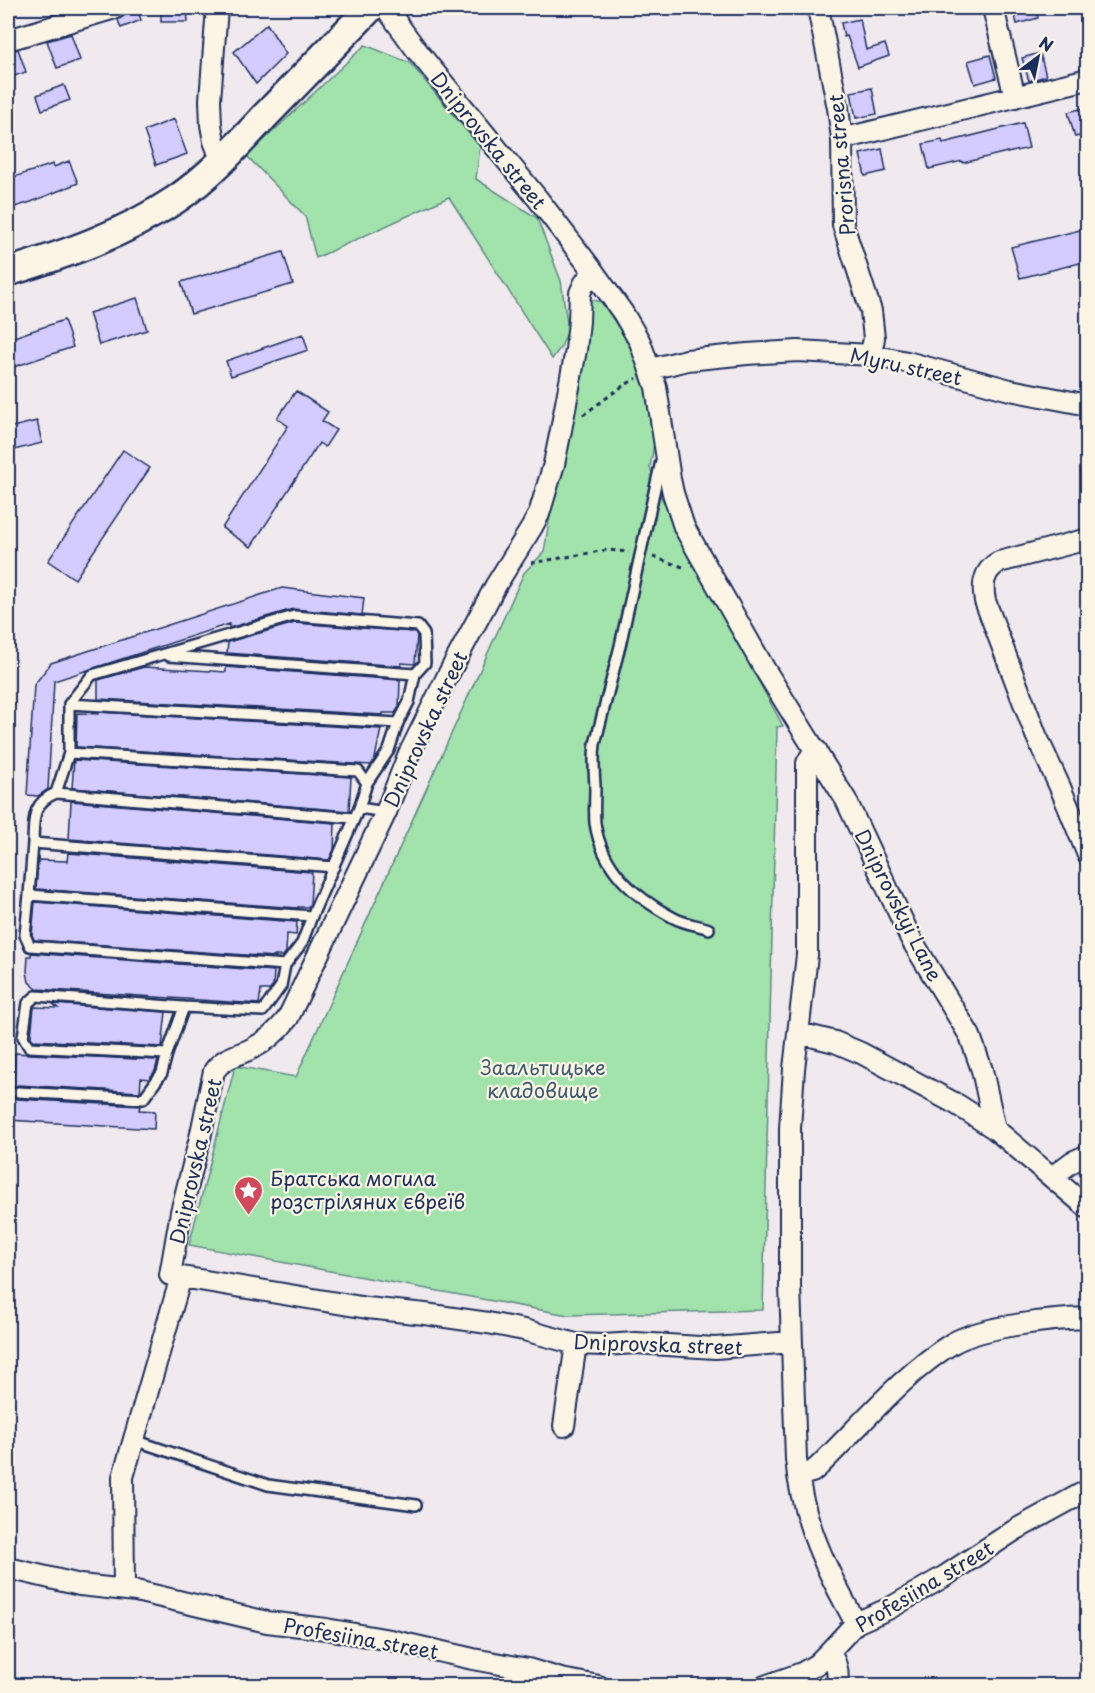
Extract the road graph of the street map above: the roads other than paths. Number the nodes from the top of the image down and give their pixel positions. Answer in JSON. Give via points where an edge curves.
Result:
{"nodes":[{"id":1,"x":115,"y":8,"type":"edge"},
{"id":2,"x":217,"y":8,"type":"edge"},
{"id":3,"x":370,"y":8,"type":"edge"},
{"id":4,"x":386,"y":8,"type":"edge"},
{"id":5,"x":818,"y":8,"type":"edge"},
{"id":6,"x":993,"y":8,"type":"edge"},
{"id":7,"x":8,"y":40,"type":"edge"},
{"id":8,"x":1088,"y":79,"type":"edge"},
{"id":9,"x":1015,"y":97,"type":"junction"},
{"id":10,"x":842,"y":139,"type":"junction"},
{"id":11,"x":222,"y":162,"type":"junction"},
{"id":12,"x":593,"y":271,"type":"junction"},
{"id":13,"x":8,"y":272,"type":"edge"},
{"id":14,"x":871,"y":355,"type":"junction"},
{"id":15,"x":651,"y":369,"type":"junction"},
{"id":16,"x":1088,"y":405,"type":"edge"},
{"id":17,"x":665,"y":444,"type":"junction"},
{"id":18,"x":1088,"y":539,"type":"edge"},
{"id":19,"x":162,"y":655,"type":"junction"},
{"id":20,"x":415,"y":674,"type":"junction"},
{"id":21,"x":69,"y":704,"type":"junction"},
{"id":22,"x":398,"y":723,"type":"junction"},
{"id":23,"x":817,"y":751,"type":"junction"},
{"id":24,"x":69,"y":753,"type":"junction"},
{"id":25,"x":367,"y":783,"type":"junction"},
{"id":26,"x":56,"y":794,"type":"junction"},
{"id":27,"x":359,"y":808,"type":"junction"},
{"id":28,"x":386,"y":813,"type":"junction"},
{"id":29,"x":354,"y":818,"type":"junction"},
{"id":30,"x":33,"y":843,"type":"junction"},
{"id":31,"x":1088,"y":855,"type":"edge"},
{"id":32,"x":334,"y":867,"type":"junction"},
{"id":33,"x":29,"y":895,"type":"junction"},
{"id":34,"x":312,"y":916,"type":"junction"},
{"id":35,"x":709,"y":929,"type":"dead end"},
{"id":36,"x":285,"y":965,"type":"junction"},
{"id":37,"x":184,"y":1007,"type":"junction"},
{"id":38,"x":799,"y":1033,"type":"junction"},
{"id":39,"x":167,"y":1054,"type":"junction"},
{"id":40,"x":18,"y":1092,"type":"dead end"},
{"id":41,"x":995,"y":1129,"type":"junction"},
{"id":42,"x":1088,"y":1155,"type":"edge"},
{"id":43,"x":1052,"y":1177,"type":"junction"},
{"id":44,"x":1088,"y":1208,"type":"edge"},
{"id":45,"x":181,"y":1277,"type":"junction"},
{"id":46,"x":1088,"y":1318,"type":"edge"},
{"id":47,"x":792,"y":1342,"type":"junction"},
{"id":48,"x":576,"y":1344,"type":"junction"},
{"id":49,"x":564,"y":1426,"type":"dead end"},
{"id":50,"x":134,"y":1440,"type":"junction"},
{"id":51,"x":798,"y":1476,"type":"junction"},
{"id":52,"x":1088,"y":1490,"type":"edge"},
{"id":53,"x":416,"y":1505,"type":"dead end"},
{"id":54,"x":8,"y":1568,"type":"edge"},
{"id":55,"x":124,"y":1589,"type":"junction"},
{"id":56,"x":856,"y":1623,"type":"junction"},
{"id":57,"x":829,"y":1652,"type":"junction"},
{"id":58,"x":599,"y":1686,"type":"edge"},
{"id":59,"x":765,"y":1686,"type":"edge"},
{"id":60,"x":837,"y":1686,"type":"edge"}],
"edges":[{"from":1,"to":7,"type":"street"},
{"from":2,"to":11,"type":"street","via":[[210,100],[214,141]]},
{"from":3,"to":11,"type":"main road"},
{"from":4,"to":12,"type":"street","name":"Dniprovska street"},
{"from":5,"to":10,"type":"street","name":"Prorisna street"},
{"from":6,"to":9,"type":"street"},
{"from":8,"to":9,"type":"street"},
{"from":9,"to":10,"type":"street"},
{"from":10,"to":14,"type":"street","name":"Prorisna street","via":[[843,225],[871,311]]},
{"from":11,"to":13,"type":"main road","via":[[144,219],[60,256]]},
{"from":12,"to":15,"type":"street","name":"Dniprovska street","via":[[623,313]]},
{"from":12,"to":28,"type":"street","name":"Dniprovska street","via":[[580,292],[576,350],[554,464],[539,514],[481,610],[408,756]]},
{"from":14,"to":15,"type":"street","name":"Myru street","via":[[798,351],[747,354],[687,360]]},
{"from":14,"to":16,"type":"street","name":"Myru street"},
{"from":15,"to":17,"type":"street","name":"Dniprovska street"},
{"from":17,"to":23,"type":"street","name":"Dniprovska street","via":[[673,494],[684,527],[764,668]]},
{"from":17,"to":35,"type":"lane","via":[[595,744],[595,822],[607,861],[624,883],[675,919]]},
{"from":18,"to":31,"type":"street","via":[[999,562],[987,572],[983,590],[1036,735]]},
{"from":19,"to":20,"type":"lane"},
{"from":19,"to":20,"type":"lane","via":[[294,616],[418,626],[424,634],[425,663]]},
{"from":19,"to":21,"type":"lane","via":[[92,675]]},
{"from":20,"to":22,"type":"lane","via":[[409,702]]},
{"from":21,"to":22,"type":"lane"},
{"from":21,"to":24,"type":"lane"},
{"from":22,"to":25,"type":"lane","via":[[389,750]]},
{"from":23,"to":38,"type":"street","via":[[807,763],[808,927]]},
{"from":23,"to":41,"type":"street","name":"Dniprovskyi Lane","via":[[846,800],[911,939],[970,1036]]},
{"from":24,"to":25,"type":"lane","via":[[357,771]]},
{"from":24,"to":26,"type":"lane"},
{"from":25,"to":27,"type":"lane"},
{"from":26,"to":29,"type":"lane"},
{"from":26,"to":30,"type":"lane","via":[[46,797],[35,812]]},
{"from":27,"to":28,"type":"lane"},
{"from":27,"to":29,"type":"lane"},
{"from":28,"to":45,"type":"street","name":"Dniprovska street","via":[[288,1018],[273,1035],[226,1058],[214,1071],[170,1275]]},
{"from":29,"to":32,"type":"lane"},
{"from":30,"to":32,"type":"lane"},
{"from":30,"to":33,"type":"lane"},
{"from":32,"to":34,"type":"lane"},
{"from":33,"to":34,"type":"lane"},
{"from":33,"to":36,"type":"lane","via":[[25,935],[30,946]]},
{"from":34,"to":36,"type":"lane","via":[[302,943]]},
{"from":36,"to":37,"type":"lane","via":[[281,986],[263,1011]]},
{"from":37,"to":39,"type":"lane"},
{"from":37,"to":39,"type":"lane","via":[[36,996],[28,1003],[23,1037],[29,1047]]},
{"from":38,"to":41,"type":"street","via":[[861,1053]]},
{"from":38,"to":47,"type":"street","via":[[790,1128]]},
{"from":39,"to":40,"type":"lane","via":[[162,1073],[143,1099]]},
{"from":41,"to":43,"type":"street"},
{"from":42,"to":43,"type":"street"},
{"from":43,"to":44,"type":"street"},
{"from":45,"to":48,"type":"street","name":"Dniprovska street","via":[[367,1308],[488,1323]]},
{"from":45,"to":50,"type":"street"},
{"from":46,"to":51,"type":"street","via":[[990,1330],[953,1343],[902,1384],[818,1467]]},
{"from":47,"to":48,"type":"street","name":"Dniprovska street","via":[[715,1348]]},
{"from":47,"to":51,"type":"street"},
{"from":48,"to":49,"type":"street"},
{"from":50,"to":53,"type":"lane","via":[[268,1485]]},
{"from":50,"to":55,"type":"street","via":[[123,1477]]},
{"from":51,"to":56,"type":"street","via":[[812,1531]]},
{"from":52,"to":56,"type":"street","name":"Profesiina street","via":[[1015,1530],[890,1608]]},
{"from":54,"to":55,"type":"street","name":"Profesiina street","via":[[80,1585]]},
{"from":55,"to":58,"type":"street","name":"Profesiina street","via":[[267,1622],[390,1640]]},
{"from":56,"to":57,"type":"street","name":"Profesiina street"},
{"from":57,"to":59,"type":"street","name":"Profesiina street","via":[[802,1673]]},
{"from":57,"to":60,"type":"street","via":[[838,1669]]}]}
